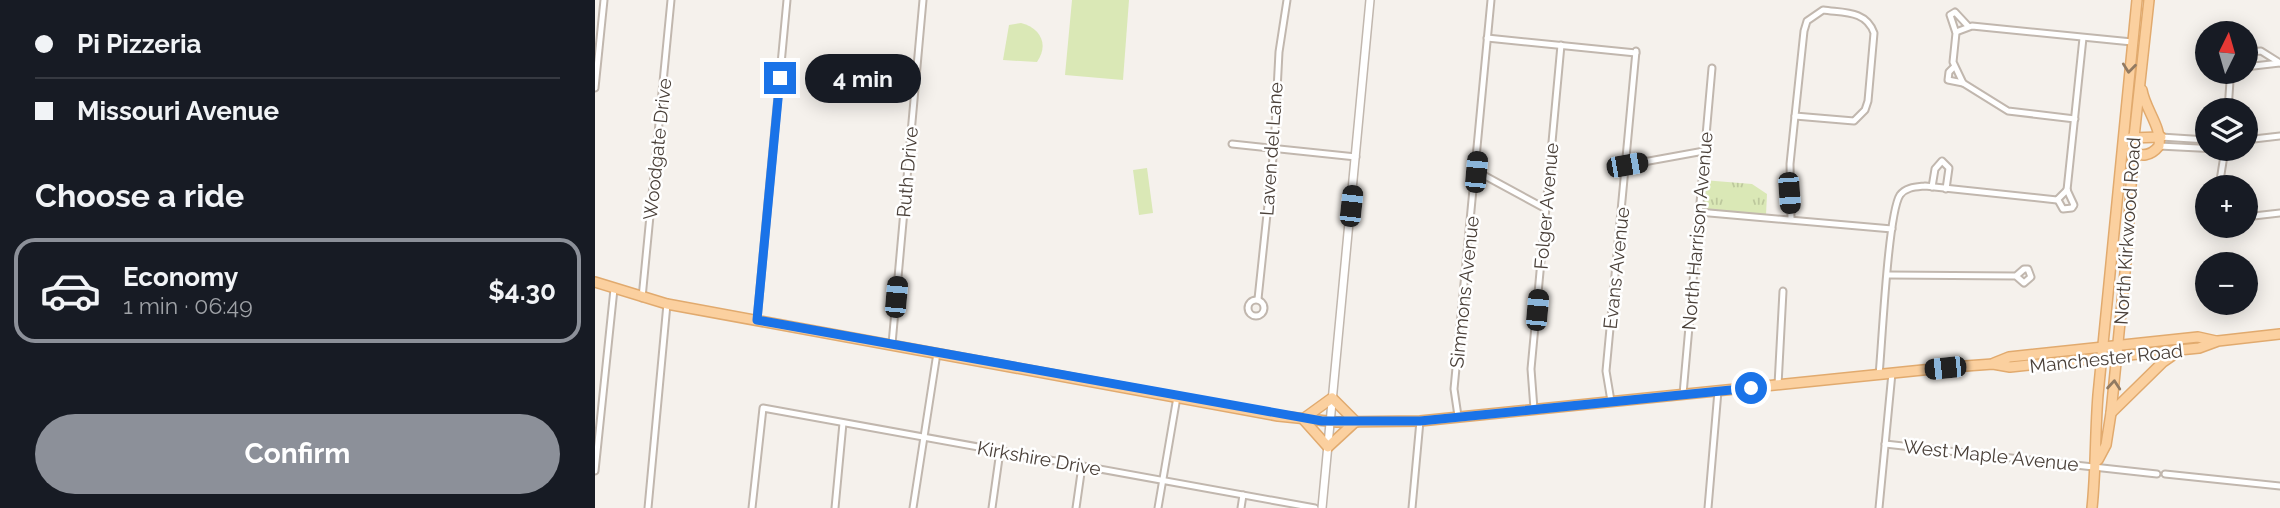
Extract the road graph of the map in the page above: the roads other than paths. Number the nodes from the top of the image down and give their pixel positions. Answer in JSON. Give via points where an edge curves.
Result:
{"nodes":[{"id":1,"x":604,"y":0,"type":"edge"},
{"id":2,"x":671,"y":0,"type":"edge"},
{"id":3,"x":787,"y":0,"type":"edge"},
{"id":4,"x":923,"y":0,"type":"edge"},
{"id":5,"x":1287,"y":0,"type":"edge"},
{"id":6,"x":1370,"y":0,"type":"edge"},
{"id":7,"x":1491,"y":0,"type":"edge"},
{"id":8,"x":2137,"y":0,"type":"edge"},
{"id":9,"x":2149,"y":0,"type":"edge"},
{"id":10,"x":1968,"y":26,"type":"junction"},
{"id":11,"x":1956,"y":32,"type":"junction"},
{"id":12,"x":1487,"y":38,"type":"junction"},
{"id":13,"x":2083,"y":38,"type":"junction"},
{"id":14,"x":2132,"y":42,"type":"junction"},
{"id":15,"x":1561,"y":46,"type":"junction"},
{"id":16,"x":2258,"y":51,"type":"edge"},
{"id":17,"x":2280,"y":63,"type":"edge"},
{"id":18,"x":2258,"y":66,"type":"edge"},
{"id":19,"x":1954,"y":67,"type":"junction"},
{"id":20,"x":1712,"y":68,"type":"dead end"},
{"id":21,"x":2140,"y":76,"type":"junction"},
{"id":22,"x":1963,"y":83,"type":"junction"},
{"id":23,"x":595,"y":88,"type":"edge"},
{"id":24,"x":1795,"y":116,"type":"junction"},
{"id":25,"x":2075,"y":119,"type":"junction"},
{"id":26,"x":2280,"y":136,"type":"edge"},
{"id":27,"x":2134,"y":137,"type":"junction"},
{"id":28,"x":2258,"y":139,"type":"edge"},
{"id":29,"x":2195,"y":140,"type":"edge"},
{"id":30,"x":2122,"y":141,"type":"junction"},
{"id":31,"x":2160,"y":141,"type":"junction"},
{"id":32,"x":1232,"y":144,"type":"dead end"},
{"id":33,"x":2195,"y":146,"type":"edge"},
{"id":34,"x":1274,"y":148,"type":"junction"},
{"id":35,"x":1704,"y":151,"type":"junction"},
{"id":36,"x":2132,"y":152,"type":"junction"},
{"id":37,"x":1356,"y":157,"type":"junction"},
{"id":38,"x":1627,"y":165,"type":"junction"},
{"id":39,"x":1476,"y":172,"type":"junction"},
{"id":40,"x":1932,"y":187,"type":"junction"},
{"id":41,"x":1947,"y":189,"type":"junction"},
{"id":42,"x":2067,"y":190,"type":"junction"},
{"id":43,"x":2058,"y":200,"type":"junction"},
{"id":44,"x":1546,"y":209,"type":"junction"},
{"id":45,"x":1698,"y":212,"type":"junction"},
{"id":46,"x":2280,"y":213,"type":"edge"},
{"id":47,"x":2258,"y":216,"type":"edge"},
{"id":48,"x":1791,"y":219,"type":"junction"},
{"id":49,"x":1892,"y":229,"type":"junction"},
{"id":50,"x":1889,"y":275,"type":"junction"},
{"id":51,"x":2015,"y":276,"type":"dead end"},
{"id":52,"x":595,"y":282,"type":"edge"},
{"id":53,"x":614,"y":289,"type":"junction"},
{"id":54,"x":1783,"y":291,"type":"dead end"},
{"id":55,"x":642,"y":298,"type":"junction"},
{"id":56,"x":1258,"y":299,"type":"dead end"},
{"id":57,"x":667,"y":304,"type":"junction"},
{"id":58,"x":757,"y":320,"type":"junction"},
{"id":59,"x":2280,"y":334,"type":"edge"},
{"id":60,"x":2218,"y":341,"type":"junction"},
{"id":61,"x":892,"y":344,"type":"junction"},
{"id":62,"x":2118,"y":346,"type":"junction"},
{"id":63,"x":2103,"y":347,"type":"junction"},
{"id":64,"x":2181,"y":351,"type":"junction"},
{"id":65,"x":937,"y":353,"type":"junction"},
{"id":66,"x":2117,"y":357,"type":"junction"},
{"id":67,"x":2102,"y":358,"type":"junction"},
{"id":68,"x":1993,"y":364,"type":"junction"},
{"id":69,"x":1892,"y":373,"type":"junction"},
{"id":70,"x":1879,"y":375,"type":"junction"},
{"id":71,"x":1778,"y":385,"type":"junction"},
{"id":72,"x":1718,"y":391,"type":"junction"},
{"id":73,"x":1683,"y":394,"type":"junction"},
{"id":74,"x":1177,"y":397,"type":"junction"},
{"id":75,"x":1332,"y":398,"type":"junction"},
{"id":76,"x":1611,"y":401,"type":"junction"},
{"id":77,"x":1534,"y":409,"type":"junction"},
{"id":78,"x":2111,"y":414,"type":"junction"},
{"id":79,"x":1458,"y":416,"type":"junction"},
{"id":80,"x":1303,"y":419,"type":"junction"},
{"id":81,"x":1420,"y":421,"type":"junction"},
{"id":82,"x":1330,"y":422,"type":"junction"},
{"id":83,"x":1356,"y":422,"type":"junction"},
{"id":84,"x":843,"y":423,"type":"junction"},
{"id":85,"x":923,"y":437,"type":"junction"},
{"id":86,"x":1885,"y":444,"type":"junction"},
{"id":87,"x":1328,"y":447,"type":"junction"},
{"id":88,"x":1000,"y":451,"type":"junction"},
{"id":89,"x":2097,"y":463,"type":"junction"},
{"id":90,"x":1082,"y":466,"type":"junction"},
{"id":91,"x":596,"y":471,"type":"edge"},
{"id":92,"x":2157,"y":474,"type":"dead end"},
{"id":93,"x":2165,"y":474,"type":"dead end"},
{"id":94,"x":1163,"y":480,"type":"junction"},
{"id":95,"x":2280,"y":486,"type":"edge"},
{"id":96,"x":1243,"y":495,"type":"junction"},
{"id":97,"x":647,"y":508,"type":"edge"},
{"id":98,"x":752,"y":508,"type":"edge"},
{"id":99,"x":835,"y":508,"type":"edge"},
{"id":100,"x":913,"y":508,"type":"edge"},
{"id":101,"x":992,"y":508,"type":"edge"},
{"id":102,"x":1076,"y":508,"type":"edge"},
{"id":103,"x":1158,"y":508,"type":"edge"},
{"id":104,"x":1241,"y":508,"type":"edge"},
{"id":105,"x":1315,"y":508,"type":"edge"},
{"id":106,"x":1322,"y":508,"type":"edge"},
{"id":107,"x":1412,"y":508,"type":"edge"},
{"id":108,"x":1708,"y":508,"type":"edge"},
{"id":109,"x":1879,"y":508,"type":"edge"},
{"id":110,"x":2092,"y":508,"type":"edge"}],
"edges":[{"from":1,"to":23,"type":"street"},
{"from":2,"to":55,"type":"street","name":"Woodgate Drive"},
{"from":3,"to":58,"type":"street"},
{"from":4,"to":61,"type":"street","name":"Ruth Drive"},
{"from":5,"to":34,"type":"street","name":"Laven del Lane"},
{"from":6,"to":37,"type":"street"},
{"from":7,"to":12,"type":"street","name":"Simmons Avenue"},
{"from":8,"to":14,"type":"main road","name":"North Kirkwood Road"},
{"from":9,"to":21,"type":"main road","name":"North Kirkwood Road"},
{"from":10,"to":11,"type":"street"},
{"from":10,"to":11,"type":"street","via":[[1959,15],[1950,14]]},
{"from":10,"to":13,"type":"street"},
{"from":11,"to":19,"type":"street"},
{"from":12,"to":15,"type":"street"},
{"from":12,"to":39,"type":"street","name":"Simmons Avenue"},
{"from":13,"to":14,"type":"street"},
{"from":13,"to":25,"type":"street"},
{"from":14,"to":30,"type":"main road","name":"North Kirkwood Road","one_way":true},
{"from":15,"to":38,"type":"street","name":"Evans Avenue","via":[[1636,52]]},
{"from":15,"to":44,"type":"street","name":"Folger Avenue"},
{"from":16,"to":17,"type":"street"},
{"from":17,"to":18,"type":"street"},
{"from":19,"to":22,"type":"street"},
{"from":19,"to":22,"type":"street","via":[[1948,80]]},
{"from":20,"to":35,"type":"street","name":"North Harrison Avenue"},
{"from":21,"to":27,"type":"main road","name":"North Kirkwood Road"},
{"from":21,"to":31,"type":"main road","via":[[2146,110]]},
{"from":22,"to":25,"type":"street","via":[[2008,111]]},
{"from":24,"to":24,"type":"street","via":[[1807,21],[1822,10],[1866,19],[1874,33],[1865,110],[1854,121]]},
{"from":24,"to":48,"type":"street"},
{"from":25,"to":42,"type":"street"},
{"from":26,"to":28,"type":"street"},
{"from":27,"to":30,"type":"main road"},
{"from":27,"to":31,"type":"main road"},
{"from":27,"to":36,"type":"main road","name":"North Kirkwood Road"},
{"from":29,"to":31,"type":"street"},
{"from":30,"to":36,"type":"main road"},
{"from":30,"to":63,"type":"main road","name":"North Kirkwood Road"},
{"from":31,"to":33,"type":"street"},
{"from":31,"to":36,"type":"main road","via":[[2150,154]]},
{"from":32,"to":34,"type":"street"},
{"from":34,"to":37,"type":"street"},
{"from":34,"to":56,"type":"street","name":"Laven del Lane"},
{"from":35,"to":38,"type":"street"},
{"from":35,"to":45,"type":"street","name":"North Harrison Avenue"},
{"from":36,"to":62,"type":"main road","name":"North Kirkwood Road"},
{"from":37,"to":75,"type":"street"},
{"from":38,"to":76,"type":"street","name":"Evans Avenue","via":[[1606,371]]},
{"from":39,"to":44,"type":"street"},
{"from":39,"to":79,"type":"street","name":"Simmons Avenue","via":[[1454,389]]},
{"from":40,"to":41,"type":"street"},
{"from":40,"to":41,"type":"street","via":[[1935,169],[1942,161],[1949,168]]},
{"from":40,"to":49,"type":"street","via":[[1906,190],[1900,196]]},
{"from":41,"to":43,"type":"street"},
{"from":42,"to":43,"type":"street"},
{"from":42,"to":43,"type":"street","via":[[2072,208],[2063,209]]},
{"from":44,"to":77,"type":"street","name":"Folger Avenue","via":[[1531,369]]},
{"from":45,"to":48,"type":"street"},
{"from":45,"to":73,"type":"street","name":"North Harrison Avenue"},
{"from":46,"to":47,"type":"street"},
{"from":48,"to":49,"type":"street"},
{"from":49,"to":50,"type":"street"},
{"from":50,"to":51,"type":"street"},
{"from":50,"to":70,"type":"street"},
{"from":52,"to":53,"type":"main road","name":"Manchester Road"},
{"from":53,"to":55,"type":"main road","name":"Manchester Road"},
{"from":53,"to":91,"type":"street"},
{"from":54,"to":71,"type":"street"},
{"from":55,"to":57,"type":"main road","name":"Manchester Road"},
{"from":57,"to":58,"type":"main road","name":"Manchester Road"},
{"from":57,"to":97,"type":"street"},
{"from":58,"to":61,"type":"main road","name":"Manchester Road"},
{"from":59,"to":60,"type":"main road","name":"Manchester Road"},
{"from":60,"to":62,"type":"main road","name":"Manchester Road","via":[[2198,337]]},
{"from":60,"to":64,"type":"main road","name":"Manchester Road"},
{"from":61,"to":65,"type":"main road","name":"Manchester Road"},
{"from":62,"to":63,"type":"main road","name":"Manchester Road"},
{"from":62,"to":66,"type":"main road","name":"North Kirkwood Road"},
{"from":63,"to":67,"type":"main road","name":"North Kirkwood Road"},
{"from":63,"to":68,"type":"main road","name":"Manchester Road","via":[[2009,357]]},
{"from":64,"to":66,"type":"main road","name":"Manchester Road"},
{"from":64,"to":78,"type":"main road","via":[[2163,362]]},
{"from":65,"to":74,"type":"main road","name":"Manchester Road"},
{"from":65,"to":85,"type":"street"},
{"from":66,"to":67,"type":"main road","name":"Manchester Road"},
{"from":78,"to":66,"type":"main road","name":"North Kirkwood Road","one_way":true},
{"from":67,"to":68,"type":"main road","name":"Manchester Road","via":[[2010,367]]},
{"from":67,"to":89,"type":"main road","name":"North Kirkwood Road"},
{"from":68,"to":69,"type":"main road","name":"Manchester Road"},
{"from":69,"to":70,"type":"main road","name":"Manchester Road"},
{"from":69,"to":86,"type":"street"},
{"from":70,"to":71,"type":"main road","name":"Manchester Road"},
{"from":71,"to":72,"type":"main road","name":"Manchester Road"},
{"from":72,"to":73,"type":"main road","name":"Manchester Road"},
{"from":72,"to":108,"type":"street"},
{"from":73,"to":76,"type":"main road","name":"Manchester Road"},
{"from":74,"to":80,"type":"main road","name":"Manchester Road"},
{"from":74,"to":94,"type":"street"},
{"from":75,"to":80,"type":"main road"},
{"from":75,"to":82,"type":"street"},
{"from":75,"to":83,"type":"main road"},
{"from":76,"to":77,"type":"main road","name":"Manchester Road"},
{"from":77,"to":79,"type":"main road","name":"Manchester Road"},
{"from":78,"to":89,"type":"main road","name":"North Kirkwood Road","via":[[2106,445]]},
{"from":79,"to":81,"type":"main road","name":"Manchester Road"},
{"from":80,"to":82,"type":"main road","name":"Manchester Road"},
{"from":80,"to":87,"type":"main road"},
{"from":81,"to":83,"type":"main road","name":"Manchester Road"},
{"from":81,"to":107,"type":"street"},
{"from":82,"to":83,"type":"main road","name":"Manchester Road"},
{"from":82,"to":87,"type":"street"},
{"from":83,"to":87,"type":"main road"},
{"from":84,"to":85,"type":"street","name":"Kirkshire Drive"},
{"from":84,"to":98,"type":"street","name":"Kirkshire Drive","via":[[763,408]]},
{"from":84,"to":99,"type":"street"},
{"from":85,"to":88,"type":"street","name":"Kirkshire Drive"},
{"from":85,"to":100,"type":"street"},
{"from":86,"to":89,"type":"street","name":"West Maple Avenue"},
{"from":86,"to":109,"type":"street"},
{"from":87,"to":106,"type":"street"},
{"from":88,"to":90,"type":"street","name":"Kirkshire Drive"},
{"from":88,"to":101,"type":"street"},
{"from":89,"to":92,"type":"street","name":"West Maple Avenue"},
{"from":89,"to":110,"type":"main road","name":"North Kirkwood Road"},
{"from":90,"to":94,"type":"street","name":"Kirkshire Drive"},
{"from":90,"to":102,"type":"street"},
{"from":93,"to":95,"type":"street"},
{"from":94,"to":96,"type":"street","name":"Kirkshire Drive"},
{"from":94,"to":103,"type":"street"},
{"from":96,"to":104,"type":"street"},
{"from":96,"to":105,"type":"street","name":"Kirkshire Drive"}]}
